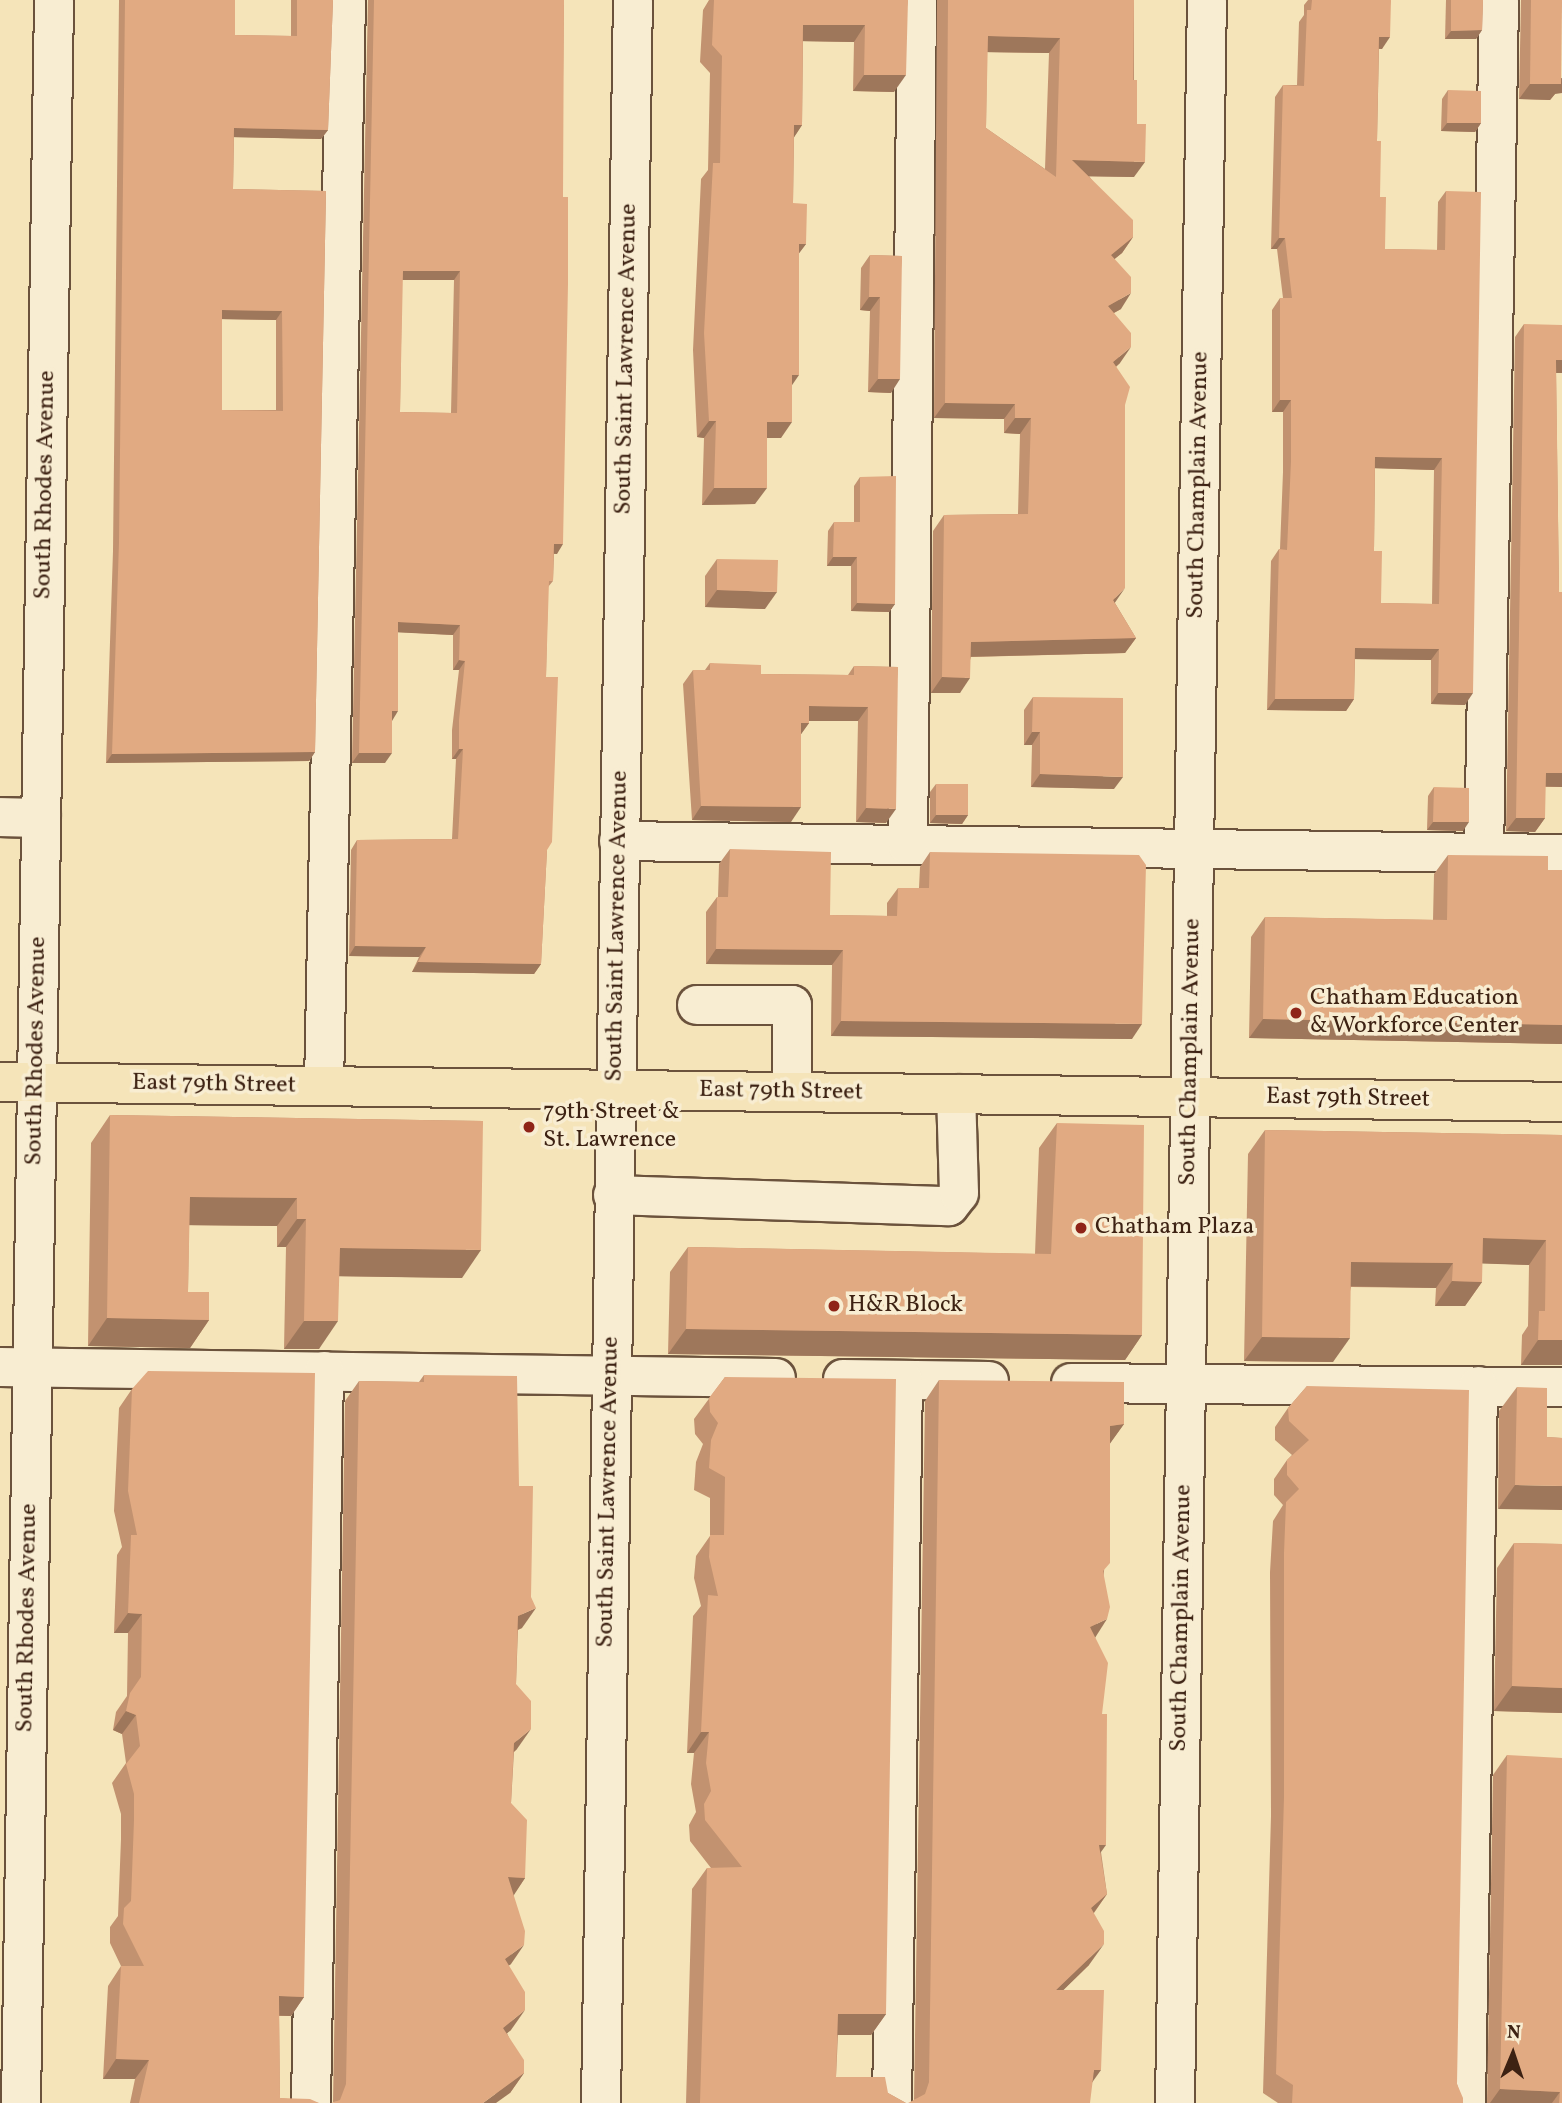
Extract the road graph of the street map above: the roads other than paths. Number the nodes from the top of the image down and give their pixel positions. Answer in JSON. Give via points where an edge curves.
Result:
{"nodes":[{"id":1,"x":54,"y":0,"type":"edge"},
{"id":2,"x":346,"y":0,"type":"edge"},
{"id":3,"x":633,"y":0,"type":"edge"},
{"id":4,"x":917,"y":0,"type":"edge"},
{"id":5,"x":1207,"y":0,"type":"edge"},
{"id":6,"x":1499,"y":0,"type":"edge"},
{"id":7,"x":0,"y":817,"type":"edge"},
{"id":8,"x":41,"y":818,"type":"junction"},
{"id":9,"x":619,"y":841,"type":"junction"},
{"id":10,"x":908,"y":845,"type":"junction"},
{"id":11,"x":1194,"y":848,"type":"junction"},
{"id":12,"x":1484,"y":853,"type":"junction"},
{"id":13,"x":1562,"y":854,"type":"edge"},
{"id":14,"x":697,"y":1005,"type":"dead end"},
{"id":15,"x":18,"y":1083,"type":"edge"},
{"id":16,"x":324,"y":1086,"type":"junction"},
{"id":17,"x":615,"y":1090,"type":"junction"},
{"id":18,"x":792,"y":1093,"type":"junction"},
{"id":19,"x":957,"y":1094,"type":"junction"},
{"id":20,"x":1190,"y":1097,"type":"junction"},
{"id":21,"x":1562,"y":1102,"type":"edge"},
{"id":22,"x":613,"y":1195,"type":"junction"},
{"id":23,"x":16,"y":1367,"type":"edge"},
{"id":24,"x":324,"y":1371,"type":"junction"},
{"id":25,"x":611,"y":1375,"type":"junction"},
{"id":26,"x":903,"y":1380,"type":"junction"},
{"id":27,"x":1186,"y":1384,"type":"junction"},
{"id":28,"x":1478,"y":1386,"type":"junction"},
{"id":29,"x":1562,"y":1387,"type":"edge"},
{"id":30,"x":21,"y":2103,"type":"edge"},
{"id":31,"x":311,"y":2103,"type":"edge"},
{"id":32,"x":601,"y":2103,"type":"edge"},
{"id":33,"x":892,"y":2103,"type":"edge"},
{"id":34,"x":1175,"y":2103,"type":"edge"},
{"id":35,"x":1466,"y":2103,"type":"edge"}],
"edges":[{"from":1,"to":8,"type":"street","name":"South Rhodes Avenue"},
{"from":2,"to":16,"type":"street"},
{"from":3,"to":9,"type":"street","name":"South Saint Lawrence Avenue"},
{"from":4,"to":10,"type":"street"},
{"from":5,"to":11,"type":"street","name":"South Champlain Avenue"},
{"from":6,"to":12,"type":"street"},
{"from":7,"to":8,"type":"street"},
{"from":8,"to":15,"type":"street","name":"South Rhodes Avenue"},
{"from":9,"to":10,"type":"street"},
{"from":9,"to":17,"type":"street","name":"South Saint Lawrence Avenue"},
{"from":10,"to":11,"type":"street"},
{"from":11,"to":12,"type":"street"},
{"from":11,"to":20,"type":"street","name":"South Champlain Avenue"},
{"from":12,"to":13,"type":"street"},
{"from":14,"to":18,"type":"street","via":[[792,1005]]},
{"from":15,"to":16,"type":"main road","name":"East 79th Street"},
{"from":15,"to":23,"type":"street","name":"South Rhodes Avenue"},
{"from":16,"to":17,"type":"main road","name":"East 79th Street"},
{"from":17,"to":18,"type":"main road","name":"East 79th Street"},
{"from":17,"to":22,"type":"street","name":"South Saint Lawrence Avenue"},
{"from":18,"to":19,"type":"main road","name":"East 79th Street"},
{"from":19,"to":20,"type":"main road","name":"East 79th Street"},
{"from":19,"to":22,"type":"street","via":[[959,1193],[949,1206]]},
{"from":20,"to":21,"type":"main road","name":"East 79th Street"},
{"from":20,"to":27,"type":"street","name":"South Champlain Avenue"},
{"from":22,"to":25,"type":"street","name":"South Saint Lawrence Avenue"},
{"from":23,"to":24,"type":"street"},
{"from":23,"to":30,"type":"street","name":"South Rhodes Avenue"},
{"from":24,"to":25,"type":"street"},
{"from":24,"to":31,"type":"street"},
{"from":25,"to":26,"type":"street"},
{"from":25,"to":32,"type":"street","name":"South Saint Lawrence Avenue"},
{"from":26,"to":27,"type":"street"},
{"from":26,"to":33,"type":"street"},
{"from":27,"to":28,"type":"street"},
{"from":27,"to":34,"type":"street","name":"South Champlain Avenue"},
{"from":28,"to":29,"type":"street"},
{"from":28,"to":35,"type":"street"}]}
